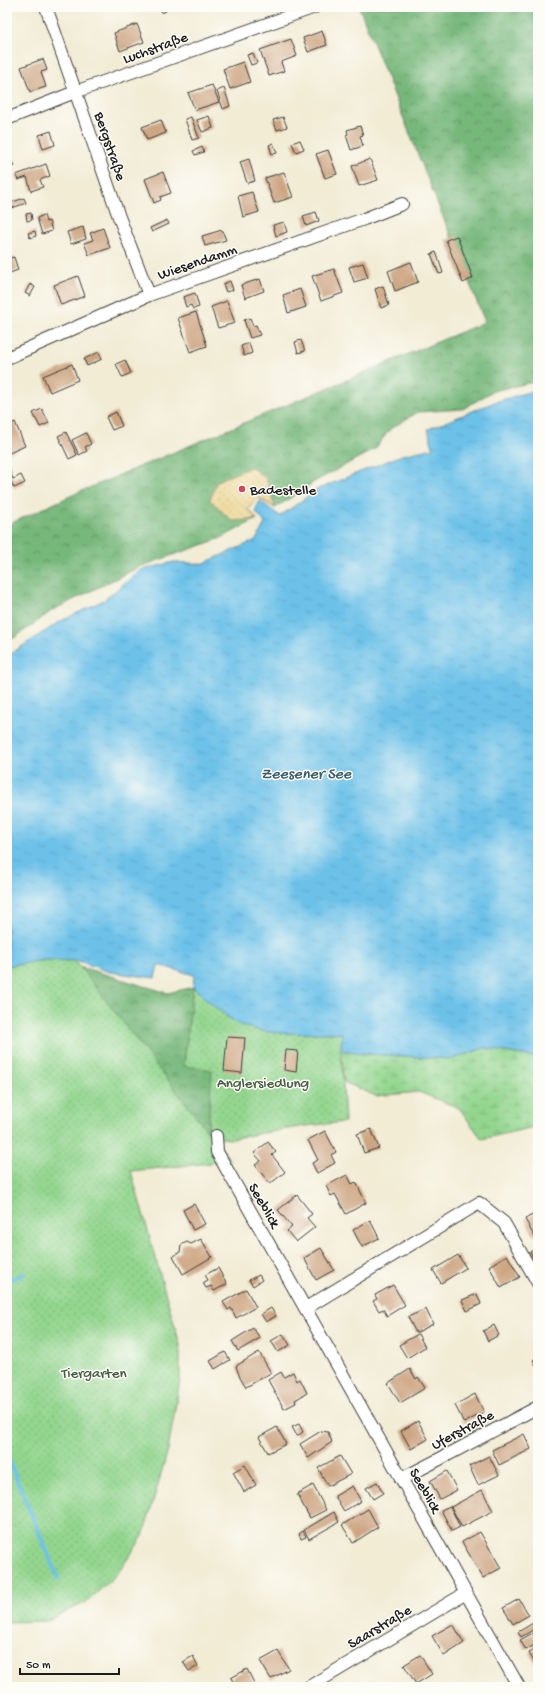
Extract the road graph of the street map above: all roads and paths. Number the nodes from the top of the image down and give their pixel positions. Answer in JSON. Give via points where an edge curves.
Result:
{"nodes":[{"id":1,"x":46,"y":7,"type":"edge"},
{"id":2,"x":315,"y":7,"type":"edge"},
{"id":3,"x":75,"y":92,"type":"junction"},
{"id":4,"x":7,"y":119,"type":"edge"},
{"id":5,"x":402,"y":204,"type":"dead end"},
{"id":6,"x":149,"y":295,"type":"junction"},
{"id":7,"x":7,"y":358,"type":"edge"},
{"id":8,"x":216,"y":1136,"type":"dead end"},
{"id":9,"x":538,"y":1283,"type":"edge"},
{"id":10,"x":306,"y":1308,"type":"junction"},
{"id":11,"x":538,"y":1407,"type":"edge"},
{"id":12,"x":401,"y":1478,"type":"junction"},
{"id":13,"x":466,"y":1593,"type":"junction"},
{"id":14,"x":309,"y":1687,"type":"edge"},
{"id":15,"x":519,"y":1687,"type":"edge"}],
"edges":[{"from":1,"to":3,"type":"street","name":"Bergstraße"},
{"from":2,"to":3,"type":"street","name":"Luchstraße"},
{"from":3,"to":4,"type":"street","name":"Luchstraße"},
{"from":3,"to":6,"type":"street","name":"Bergstraße"},
{"from":5,"to":6,"type":"street","name":"Wiesendamm"},
{"from":6,"to":7,"type":"street","name":"Wiesendamm"},
{"from":8,"to":10,"type":"street","name":"Seeblick","via":[[217,1152]]},
{"from":9,"to":10,"type":"street","via":[[504,1223],[479,1203]]},
{"from":10,"to":12,"type":"street","name":"Seeblick"},
{"from":11,"to":12,"type":"street","name":"Uferstraße"},
{"from":12,"to":13,"type":"street","name":"Seeblick"},
{"from":13,"to":14,"type":"street","name":"Saarstraße"},
{"from":13,"to":15,"type":"street","name":"Seeblick"}]}
